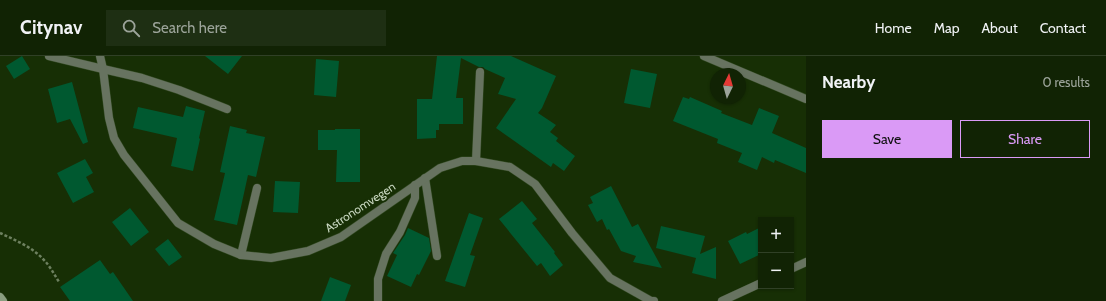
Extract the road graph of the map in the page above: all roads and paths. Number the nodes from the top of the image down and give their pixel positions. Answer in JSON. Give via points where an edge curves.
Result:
{"nodes":[{"id":1,"x":49,"y":56,"type":"edge"},
{"id":2,"x":100,"y":56,"type":"edge"},
{"id":3,"x":704,"y":56,"type":"edge"},
{"id":4,"x":103,"y":69,"type":"junction"},
{"id":5,"x":480,"y":72,"type":"dead end"},
{"id":6,"x":806,"y":99,"type":"edge"},
{"id":7,"x":227,"y":110,"type":"dead end"},
{"id":8,"x":476,"y":161,"type":"junction"},
{"id":9,"x":425,"y":178,"type":"junction"},
{"id":10,"x":415,"y":185,"type":"junction"},
{"id":11,"x":258,"y":188,"type":"dead end"},
{"id":12,"x":0,"y":233,"type":"edge"},
{"id":13,"x":241,"y":255,"type":"junction"},
{"id":14,"x":437,"y":256,"type":"dead end"},
{"id":15,"x":806,"y":262,"type":"edge"},
{"id":16,"x":794,"y":268,"type":"edge"},
{"id":17,"x":59,"y":282,"type":"dead end"},
{"id":18,"x":758,"y":284,"type":"edge"},
{"id":19,"x":0,"y":297,"type":"edge"},
{"id":20,"x":3,"y":301,"type":"edge"},
{"id":21,"x":378,"y":301,"type":"edge"},
{"id":22,"x":654,"y":301,"type":"edge"},
{"id":23,"x":722,"y":301,"type":"edge"}],
"edges":[{"from":1,"to":4,"type":"street"},
{"from":2,"to":4,"type":"street","name":"Astronomvegen"},
{"from":3,"to":6,"type":"street"},
{"from":4,"to":7,"type":"street","via":[[179,90]]},
{"from":4,"to":13,"type":"street","name":"Astronomvegen","via":[[109,118],[114,138],[124,155],[178,223],[214,244]]},
{"from":5,"to":8,"type":"street"},
{"from":8,"to":9,"type":"street","name":"Astronomvegen","via":[[462,161],[440,168]]},
{"from":8,"to":22,"type":"street","name":"Astronomvegen","via":[[510,167],[535,184],[610,278]]},
{"from":9,"to":10,"type":"street","name":"Astronomvegen"},
{"from":9,"to":14,"type":"street"},
{"from":10,"to":13,"type":"street","name":"Astronomvegen","via":[[341,237],[308,251],[271,258]]},
{"from":10,"to":21,"type":"street","via":[[415,198],[400,232],[386,254],[378,279]]},
{"from":11,"to":13,"type":"street"},
{"from":12,"to":17,"type":"path","via":[[42,258]]},
{"from":15,"to":16,"type":"street"},
{"from":18,"to":23,"type":"street"},
{"from":19,"to":20,"type":"main road"}]}
